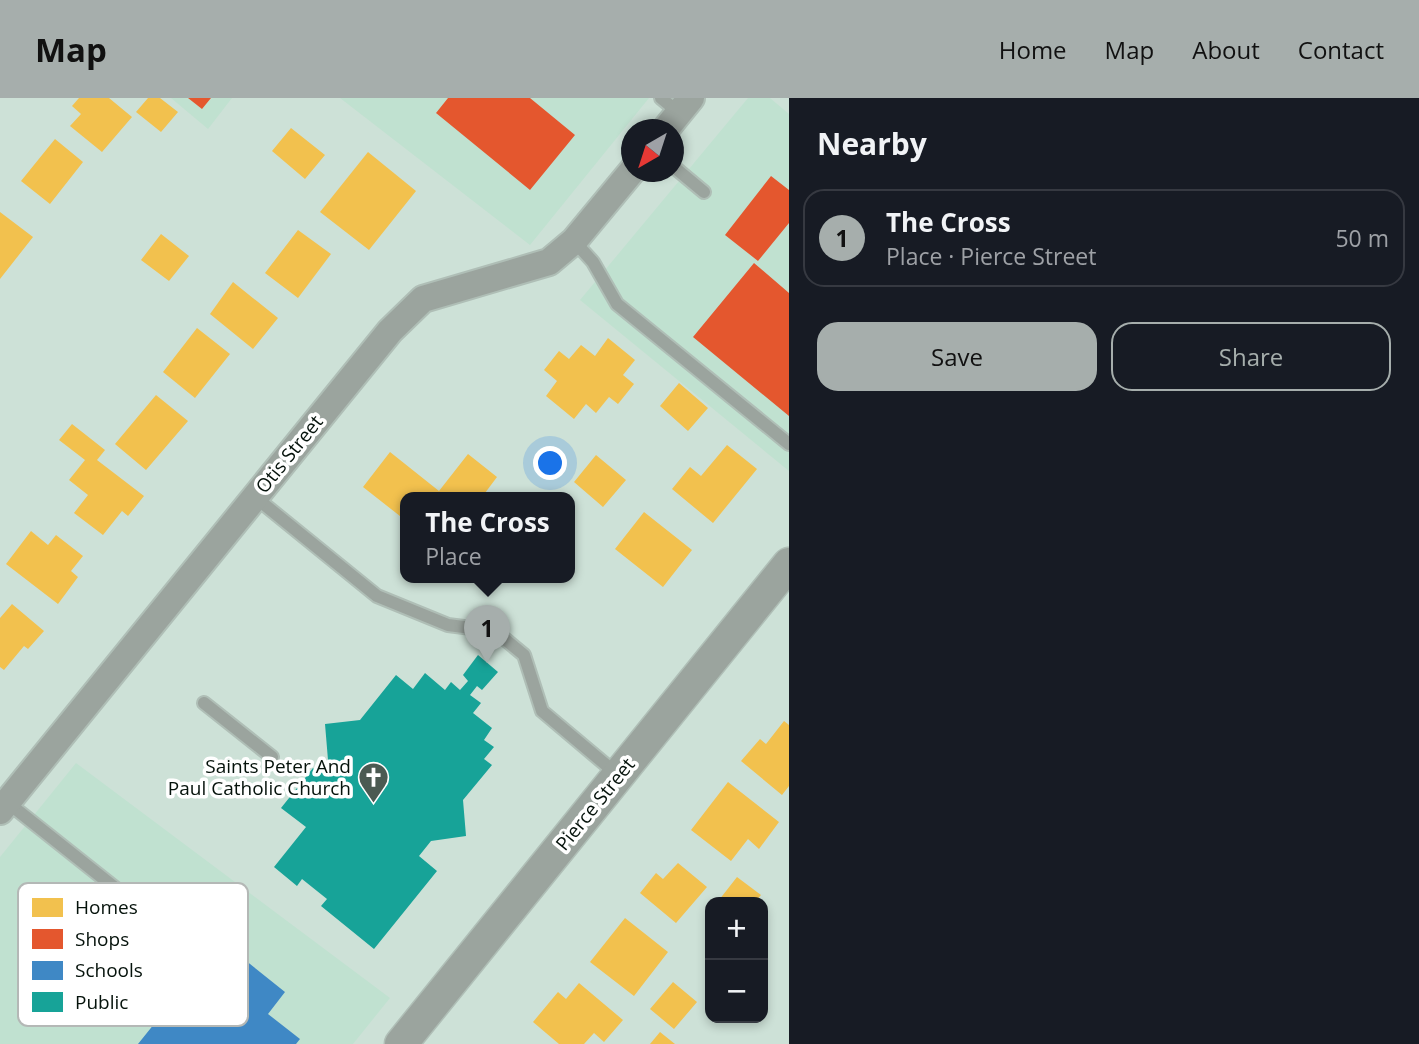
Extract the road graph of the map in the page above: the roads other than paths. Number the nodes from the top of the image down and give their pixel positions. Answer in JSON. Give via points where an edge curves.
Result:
{"nodes":[{"id":1,"x":684,"y":175,"type":"edge"},
{"id":2,"x":623,"y":182,"type":"edge"},
{"id":3,"x":704,"y":192,"type":"dead end"},
{"id":4,"x":574,"y":241,"type":"junction"},
{"id":5,"x":789,"y":444,"type":"edge"},
{"id":6,"x":255,"y":497,"type":"junction"},
{"id":7,"x":789,"y":564,"type":"edge"},
{"id":8,"x":204,"y":703,"type":"dead end"},
{"id":9,"x":272,"y":757,"type":"dead end"},
{"id":10,"x":618,"y":775,"type":"junction"},
{"id":11,"x":4,"y":806,"type":"edge"},
{"id":12,"x":107,"y":883,"type":"edge"},
{"id":13,"x":401,"y":1044,"type":"edge"}],
"edges":[{"from":1,"to":3,"type":"lane"},
{"from":2,"to":4,"type":"street","name":"Otis Street"},
{"from":4,"to":5,"type":"lane","via":[[593,262],[617,304]]},
{"from":4,"to":6,"type":"street","name":"Otis Street","via":[[549,262],[423,299],[390,331]]},
{"from":6,"to":10,"type":"lane","via":[[377,596],[448,625],[495,631],[524,656],[542,711]]},
{"from":6,"to":11,"type":"street","name":"Otis Street"},
{"from":7,"to":10,"type":"street","name":"Pierce Street"},
{"from":8,"to":9,"type":"lane"},
{"from":10,"to":13,"type":"street","name":"Pierce Street"},
{"from":11,"to":12,"type":"lane"}]}
